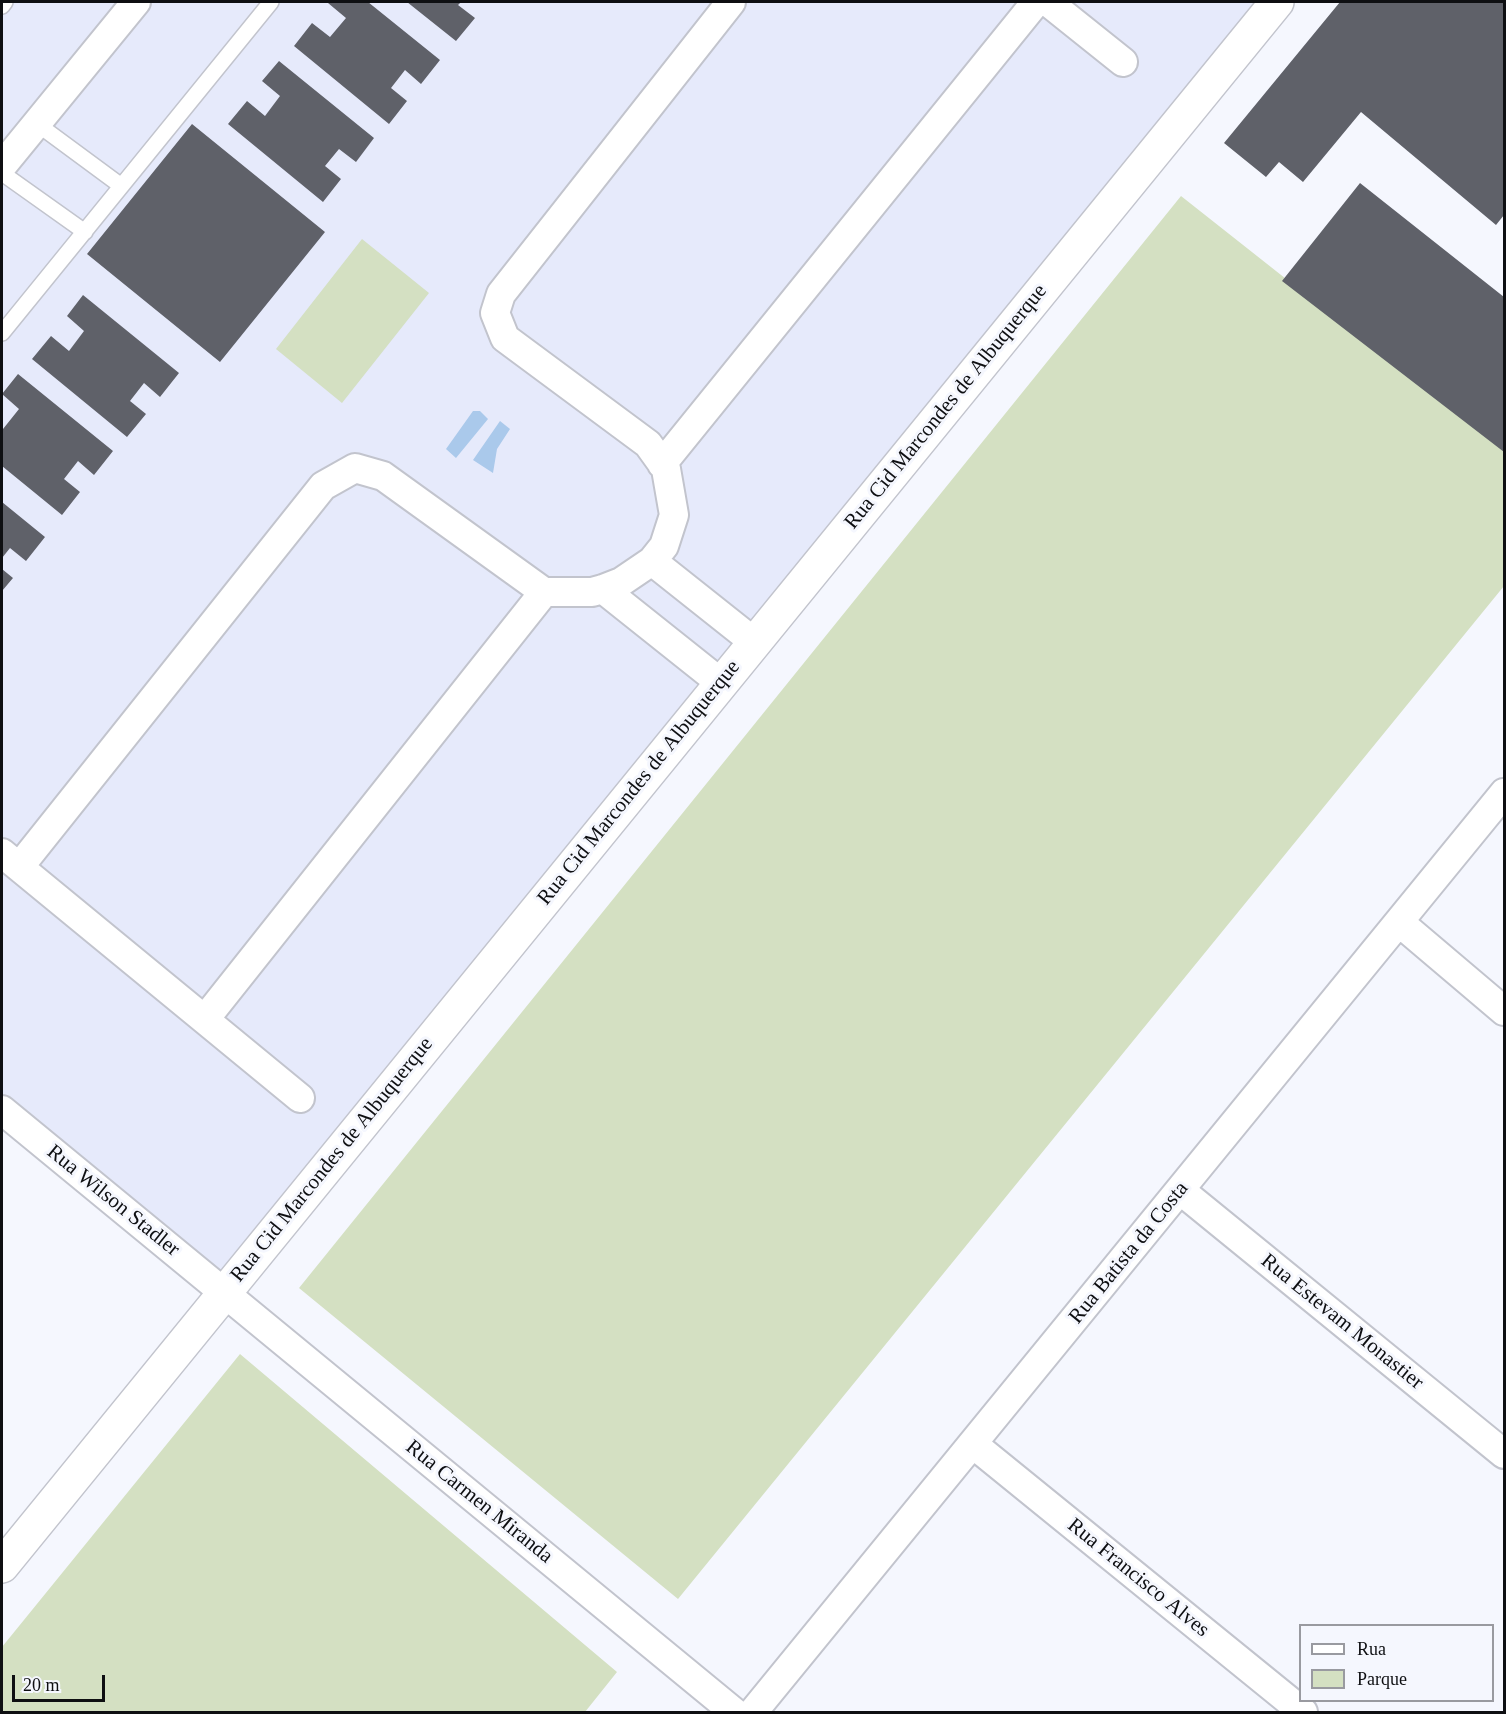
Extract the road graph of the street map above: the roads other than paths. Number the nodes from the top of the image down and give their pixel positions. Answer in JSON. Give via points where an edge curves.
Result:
{"nodes":[{"id":1,"x":5,"y":2,"type":"edge"},
{"id":2,"x":136,"y":2,"type":"edge"},
{"id":3,"x":271,"y":2,"type":"edge"},
{"id":4,"x":731,"y":2,"type":"edge"},
{"id":5,"x":1036,"y":2,"type":"edge"},
{"id":6,"x":1048,"y":2,"type":"edge"},
{"id":7,"x":1277,"y":2,"type":"edge"},
{"id":8,"x":2,"y":6,"type":"edge"},
{"id":9,"x":1123,"y":62,"type":"dead end"},
{"id":10,"x":36,"y":123,"type":"junction"},
{"id":11,"x":2,"y":166,"type":"edge"},
{"id":12,"x":2,"y":173,"type":"edge"},
{"id":13,"x":120,"y":185,"type":"junction"},
{"id":14,"x":85,"y":232,"type":"junction"},
{"id":15,"x":2,"y":333,"type":"edge"},
{"id":16,"x":662,"y":464,"type":"junction"},
{"id":17,"x":652,"y":561,"type":"junction"},
{"id":18,"x":603,"y":589,"type":"junction"},
{"id":19,"x":544,"y":592,"type":"junction"},
{"id":20,"x":754,"y":642,"type":"junction"},
{"id":21,"x":721,"y":683,"type":"junction"},
{"id":22,"x":1504,"y":793,"type":"edge"},
{"id":23,"x":11,"y":860,"type":"edge"},
{"id":24,"x":1399,"y":922,"type":"junction"},
{"id":25,"x":1504,"y":1011,"type":"edge"},
{"id":26,"x":205,"y":1019,"type":"junction"},
{"id":27,"x":300,"y":1098,"type":"dead end"},
{"id":28,"x":2,"y":1110,"type":"edge"},
{"id":29,"x":1180,"y":1190,"type":"junction"},
{"id":30,"x":224,"y":1292,"type":"junction"},
{"id":31,"x":973,"y":1444,"type":"junction"},
{"id":32,"x":1504,"y":1454,"type":"edge"},
{"id":33,"x":2,"y":1566,"type":"edge"},
{"id":34,"x":734,"y":1713,"type":"edge"},
{"id":35,"x":753,"y":1713,"type":"edge"},
{"id":36,"x":1303,"y":1713,"type":"edge"}],
"edges":[{"from":1,"to":8,"type":"lane"},
{"from":2,"to":10,"type":"street"},
{"from":3,"to":13,"type":"lane"},
{"from":4,"to":16,"type":"street","via":[[501,294],[495,313],[505,338],[648,444]]},
{"from":5,"to":16,"type":"street"},
{"from":6,"to":9,"type":"street"},
{"from":7,"to":20,"type":"street","name":"Rua Cid Marcondes de Albuquerque"},
{"from":10,"to":11,"type":"street"},
{"from":10,"to":13,"type":"lane"},
{"from":12,"to":14,"type":"lane"},
{"from":13,"to":14,"type":"lane"},
{"from":14,"to":15,"type":"lane"},
{"from":16,"to":17,"type":"street","via":[[674,515],[664,546]]},
{"from":17,"to":18,"type":"street"},
{"from":17,"to":20,"type":"street"},
{"from":18,"to":19,"type":"street"},
{"from":18,"to":21,"type":"street"},
{"from":19,"to":23,"type":"street","via":[[382,476],[355,468],[323,486]]},
{"from":19,"to":26,"type":"street"},
{"from":20,"to":21,"type":"street","name":"Rua Cid Marcondes de Albuquerque"},
{"from":21,"to":30,"type":"street","name":"Rua Cid Marcondes de Albuquerque"},
{"from":22,"to":24,"type":"street","name":"Rua Batista da Costa"},
{"from":23,"to":26,"type":"street"},
{"from":24,"to":25,"type":"street"},
{"from":24,"to":29,"type":"street","name":"Rua Batista da Costa"},
{"from":26,"to":27,"type":"street"},
{"from":28,"to":30,"type":"street","name":"Rua Wilson Stadler"},
{"from":29,"to":31,"type":"street","name":"Rua Batista da Costa"},
{"from":29,"to":32,"type":"street","name":"Rua Estevam Monastier"},
{"from":30,"to":33,"type":"street","name":"Rua Cid Marcondes de Albuquerque"},
{"from":30,"to":34,"type":"street","name":"Rua Carmen Miranda"},
{"from":31,"to":35,"type":"street","name":"Rua Batista da Costa"},
{"from":31,"to":36,"type":"street","name":"Rua Francisco Alves"}]}
